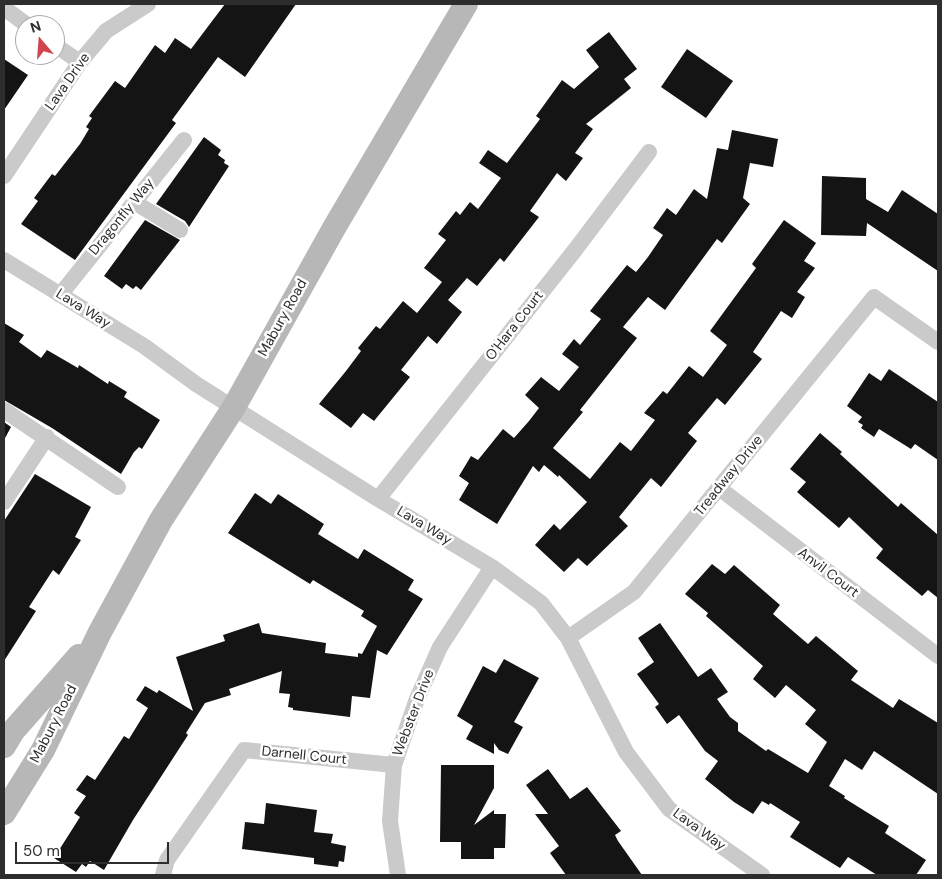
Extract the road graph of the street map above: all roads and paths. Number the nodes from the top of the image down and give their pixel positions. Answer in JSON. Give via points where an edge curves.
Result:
{"nodes":[{"id":1,"x":148,"y":4,"type":"edge"},
{"id":2,"x":466,"y":4,"type":"edge"},
{"id":3,"x":4,"y":8,"type":"edge"},
{"id":4,"x":15,"y":16,"type":"edge"},
{"id":5,"x":65,"y":52,"type":"edge"},
{"id":6,"x":80,"y":62,"type":"junction"},
{"id":7,"x":184,"y":140,"type":"dead end"},
{"id":8,"x":649,"y":152,"type":"dead end"},
{"id":9,"x":6,"y":166,"type":"edge"},
{"id":10,"x":134,"y":202,"type":"junction"},
{"id":11,"x":180,"y":230,"type":"dead end"},
{"id":12,"x":4,"y":260,"type":"edge"},
{"id":13,"x":60,"y":294,"type":"junction"},
{"id":14,"x":938,"y":342,"type":"edge"},
{"id":15,"x":234,"y":407,"type":"junction"},
{"id":16,"x":4,"y":410,"type":"edge"},
{"id":17,"x":47,"y":437,"type":"junction"},
{"id":18,"x":118,"y":487,"type":"dead end"},
{"id":19,"x":719,"y":488,"type":"junction"},
{"id":20,"x":378,"y":499,"type":"junction"},
{"id":21,"x":4,"y":502,"type":"edge"},
{"id":22,"x":492,"y":566,"type":"junction"},
{"id":23,"x":100,"y":632,"type":"junction"},
{"id":24,"x":568,"y":638,"type":"junction"},
{"id":25,"x":938,"y":656,"type":"edge"},
{"id":26,"x":4,"y":746,"type":"edge"},
{"id":27,"x":394,"y":765,"type":"junction"},
{"id":28,"x":4,"y":812,"type":"edge"},
{"id":29,"x":164,"y":875,"type":"edge"},
{"id":30,"x":398,"y":875,"type":"edge"},
{"id":31,"x":762,"y":875,"type":"edge"}],
"edges":[{"from":1,"to":6,"type":"street","name":"Lava Drive","via":[[106,31]]},
{"from":2,"to":15,"type":"main road","name":"Mabury Road","via":[[334,228]]},
{"from":3,"to":4,"type":"street"},
{"from":5,"to":6,"type":"street"},
{"from":6,"to":9,"type":"street","name":"Lava Drive"},
{"from":7,"to":10,"type":"street","name":"Dragonfly Way"},
{"from":8,"to":20,"type":"street","name":"O'Hara Court"},
{"from":10,"to":11,"type":"street"},
{"from":10,"to":13,"type":"street","name":"Dragonfly Way"},
{"from":12,"to":13,"type":"street","name":"Lava Way"},
{"from":13,"to":15,"type":"street","name":"Lava Way"},
{"from":14,"to":19,"type":"street","name":"Treadway Drive","via":[[874,297]]},
{"from":15,"to":20,"type":"street","name":"Lava Way"},
{"from":15,"to":23,"type":"main road","name":"Mabury Road","via":[[161,520]]},
{"from":16,"to":17,"type":"street"},
{"from":17,"to":18,"type":"street"},
{"from":17,"to":21,"type":"street"},
{"from":19,"to":24,"type":"street","name":"Treadway Drive","via":[[634,592]]},
{"from":19,"to":25,"type":"street","name":"Anvil Court"},
{"from":20,"to":22,"type":"street","name":"Lava Way"},
{"from":22,"to":24,"type":"street","name":"Lava Way","via":[[541,603]]},
{"from":22,"to":27,"type":"street","name":"Webster Drive","via":[[440,647],[416,699]]},
{"from":23,"to":26,"type":"main road","name":"Mabury Road"},
{"from":23,"to":28,"type":"main road","name":"Mabury Road","via":[[43,750]]},
{"from":24,"to":31,"type":"street","name":"Lava Way","via":[[626,752],[669,808]]},
{"from":27,"to":29,"type":"street","name":"Darnell Court","via":[[244,750],[168,860]]},
{"from":27,"to":30,"type":"street","name":"Webster Drive","via":[[390,821]]}]}
